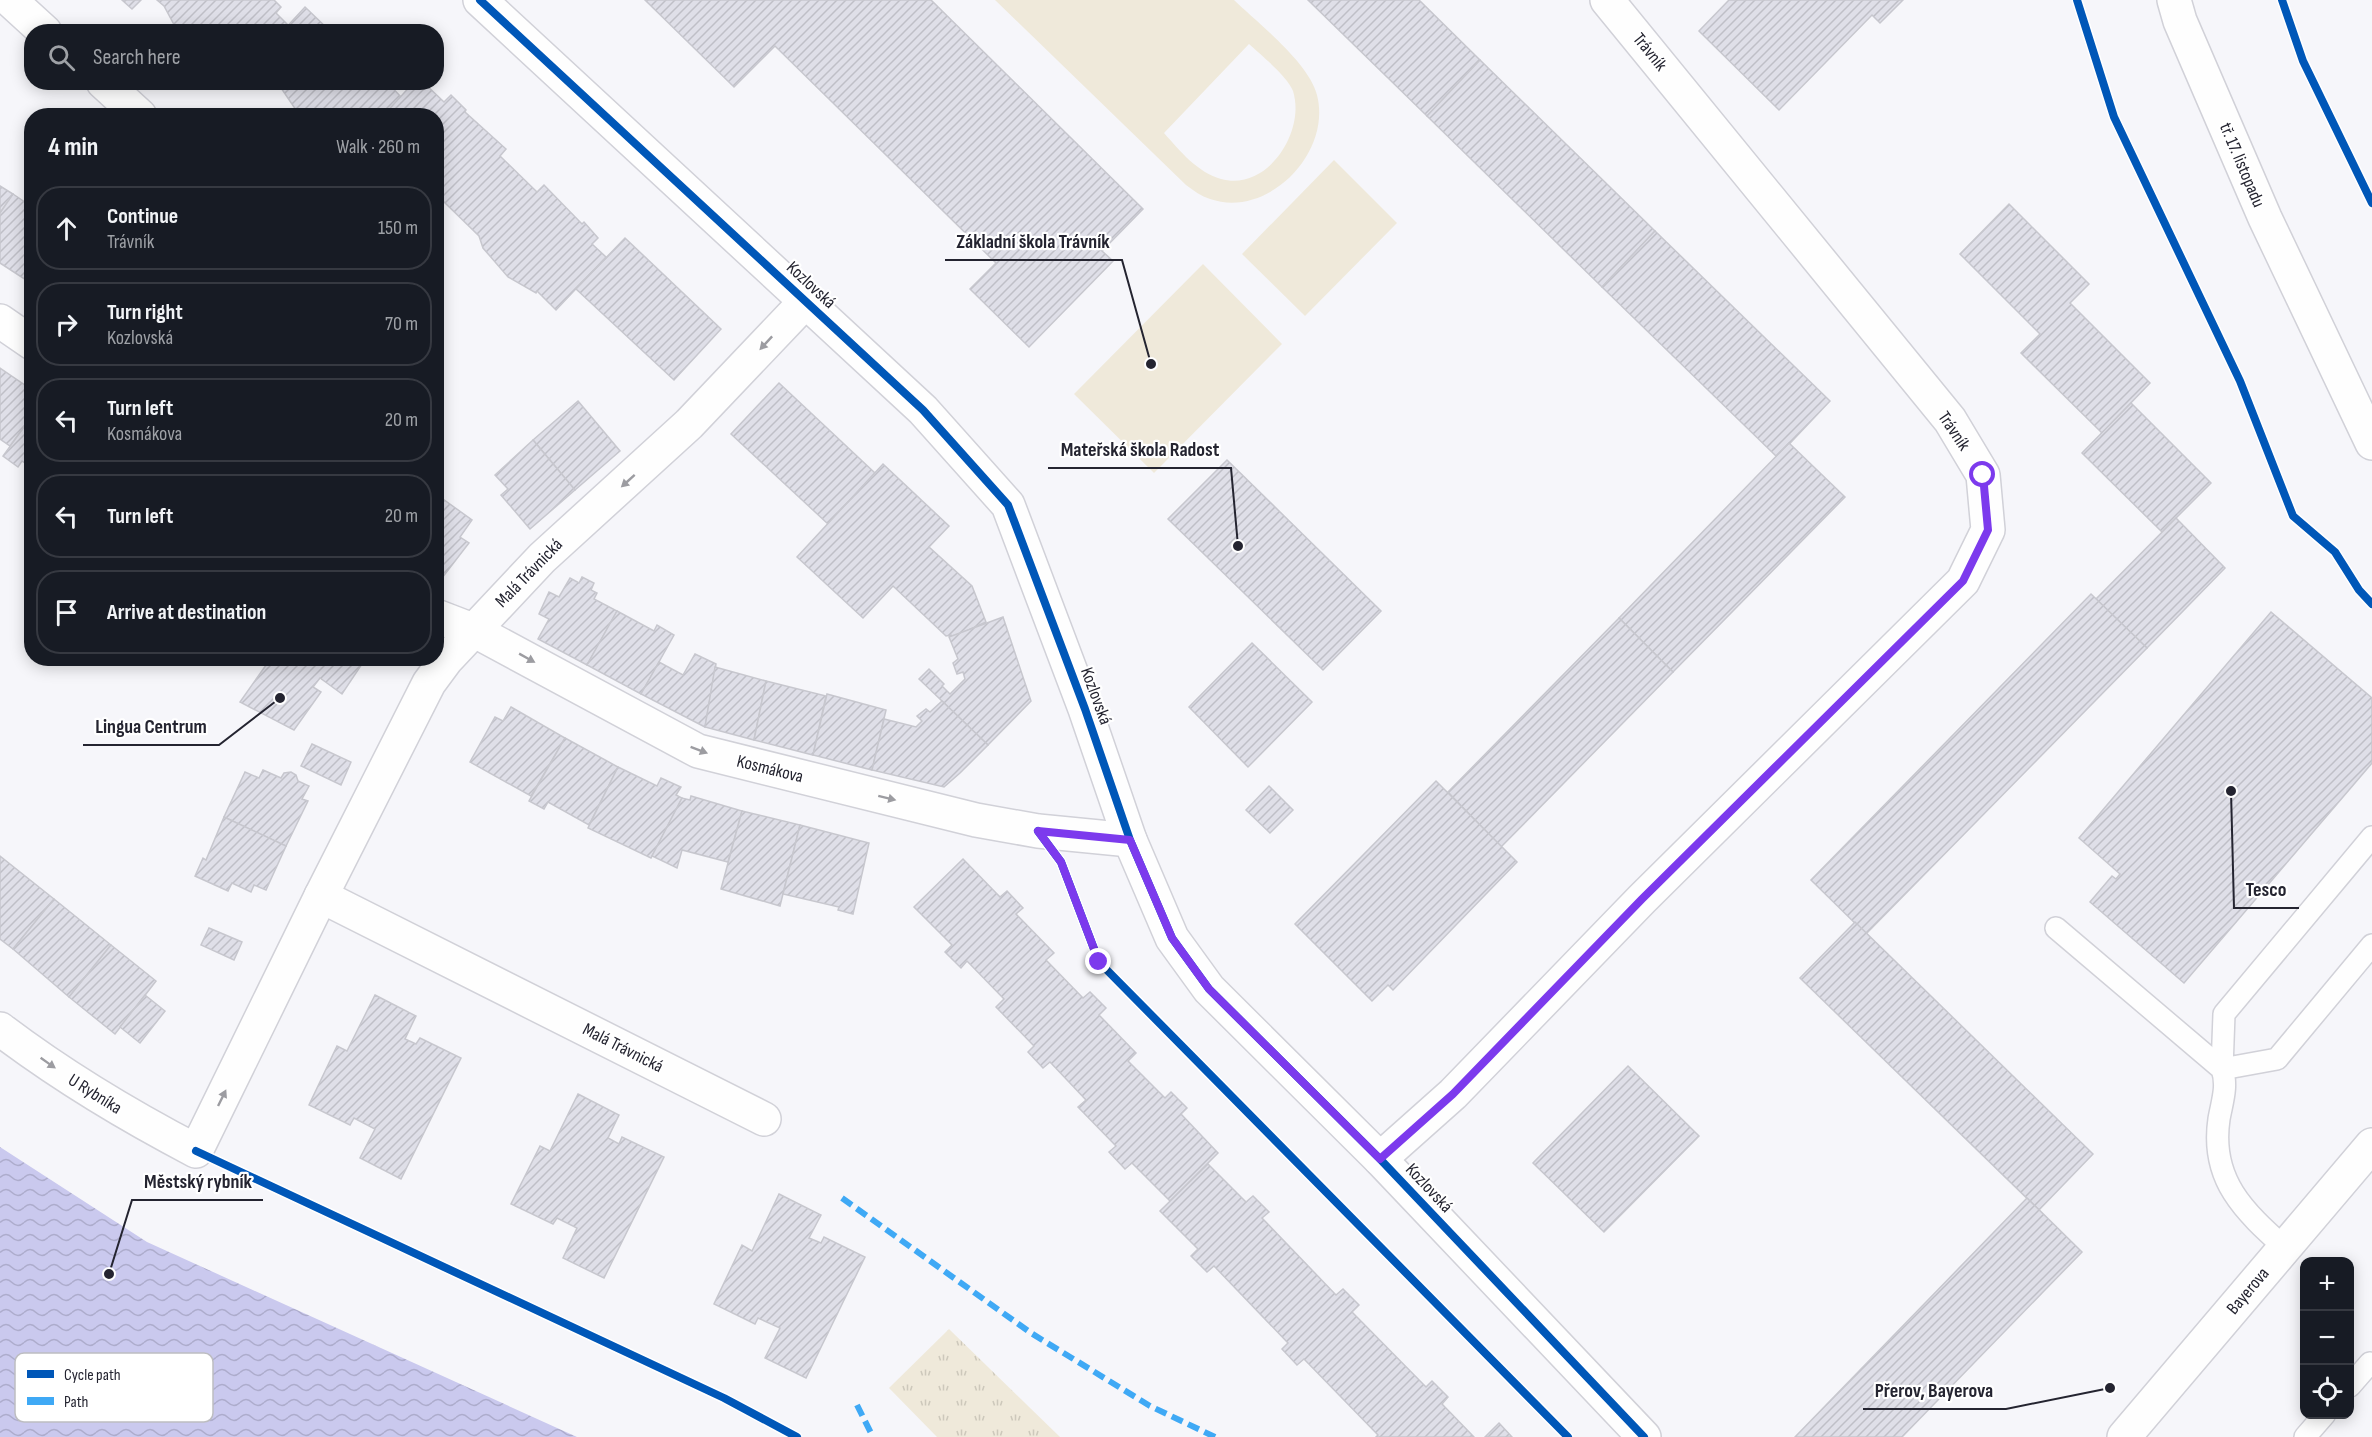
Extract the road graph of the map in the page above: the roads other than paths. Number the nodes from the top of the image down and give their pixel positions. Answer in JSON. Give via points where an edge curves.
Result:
{"nodes":[{"id":1,"x":10,"y":0,"type":"edge"},
{"id":2,"x":480,"y":0,"type":"edge"},
{"id":3,"x":1607,"y":0,"type":"edge"},
{"id":4,"x":2174,"y":0,"type":"edge"},
{"id":5,"x":36,"y":24,"type":"edge"},
{"id":6,"x":112,"y":90,"type":"edge"},
{"id":7,"x":131,"y":108,"type":"edge"},
{"id":8,"x":806,"y":301,"type":"junction"},
{"id":9,"x":0,"y":321,"type":"edge"},
{"id":10,"x":2316,"y":328,"type":"junction"},
{"id":11,"x":24,"y":338,"type":"edge"},
{"id":12,"x":2372,"y":416,"type":"edge"},
{"id":13,"x":2372,"y":442,"type":"edge"},
{"id":14,"x":444,"y":619,"type":"edge"},
{"id":15,"x":475,"y":631,"type":"junction"},
{"id":16,"x":444,"y":663,"type":"edge"},
{"id":17,"x":442,"y":666,"type":"edge"},
{"id":18,"x":2372,"y":837,"type":"edge"},
{"id":19,"x":1130,"y":840,"type":"junction"},
{"id":20,"x":321,"y":896,"type":"junction"},
{"id":21,"x":2056,"y":928,"type":"dead end"},
{"id":22,"x":2372,"y":945,"type":"edge"},
{"id":23,"x":0,"y":1029,"type":"edge"},
{"id":24,"x":2222,"y":1070,"type":"junction"},
{"id":25,"x":764,"y":1119,"type":"dead end"},
{"id":26,"x":2372,"y":1145,"type":"edge"},
{"id":27,"x":196,"y":1150,"type":"joint"},
{"id":28,"x":1380,"y":1159,"type":"junction"},
{"id":29,"x":2285,"y":1248,"type":"junction"},
{"id":30,"x":2370,"y":1363,"type":"dead end"},
{"id":31,"x":2354,"y":1381,"type":"edge"},
{"id":32,"x":2321,"y":1419,"type":"edge"},
{"id":33,"x":1644,"y":1437,"type":"edge"},
{"id":34,"x":2124,"y":1437,"type":"edge"},
{"id":35,"x":2305,"y":1437,"type":"edge"}],
"edges":[{"from":1,"to":5,"type":"street"},
{"from":2,"to":8,"type":"street","name":"Kozlovská"},
{"from":3,"to":28,"type":"street","name":"Trávník","via":[[1950,420],[1983,475],[1988,530],[1963,581],[1642,899],[1453,1094]]},
{"from":4,"to":10,"type":"street","name":"tř. 17. listopadu","via":[[2265,218]]},
{"from":6,"to":7,"type":"street"},
{"from":8,"to":15,"type":"street","name":"Malá Trávnická","one_way":true,"via":[[689,424],[542,558]]},
{"from":8,"to":19,"type":"street","name":"Kozlovská","via":[[923,410],[1008,505]]},
{"from":9,"to":11,"type":"street"},
{"from":10,"to":12,"type":"street","name":"tř. 17. listopadu"},
{"from":10,"to":13,"type":"street","name":"tř. 17. listopadu"},
{"from":14,"to":15,"type":"street","name":"Kosmákova"},
{"from":15,"to":16,"type":"street","name":"Malá Trávnická"},
{"from":15,"to":19,"type":"street","name":"Kosmákova","one_way":true,"via":[[698,751],[976,820]]},
{"from":17,"to":20,"type":"street","name":"Malá Trávnická","via":[[423,693]]},
{"from":18,"to":24,"type":"lane","via":[[2224,1014]]},
{"from":19,"to":28,"type":"street","name":"Kozlovská","via":[[1172,938],[1209,989]]},
{"from":20,"to":25,"type":"street","name":"Malá Trávnická"},
{"from":27,"to":20,"type":"street","name":"Malá Trávnická","one_way":true},
{"from":21,"to":24,"type":"lane"},
{"from":22,"to":24,"type":"lane","via":[[2277,1059]]},
{"from":23,"to":27,"type":"street","name":"U Rybníka","one_way":true,"via":[[115,1108]]},
{"from":24,"to":29,"type":"lane","via":[[2226,1080],[2218,1132],[2222,1173],[2236,1199]]},
{"from":26,"to":29,"type":"street","name":"Bayerova"},
{"from":28,"to":33,"type":"street","name":"Kozlovská"},
{"from":29,"to":34,"type":"street","name":"Bayerova"},
{"from":30,"to":31,"type":"lane"},
{"from":32,"to":35,"type":"lane"}]}
